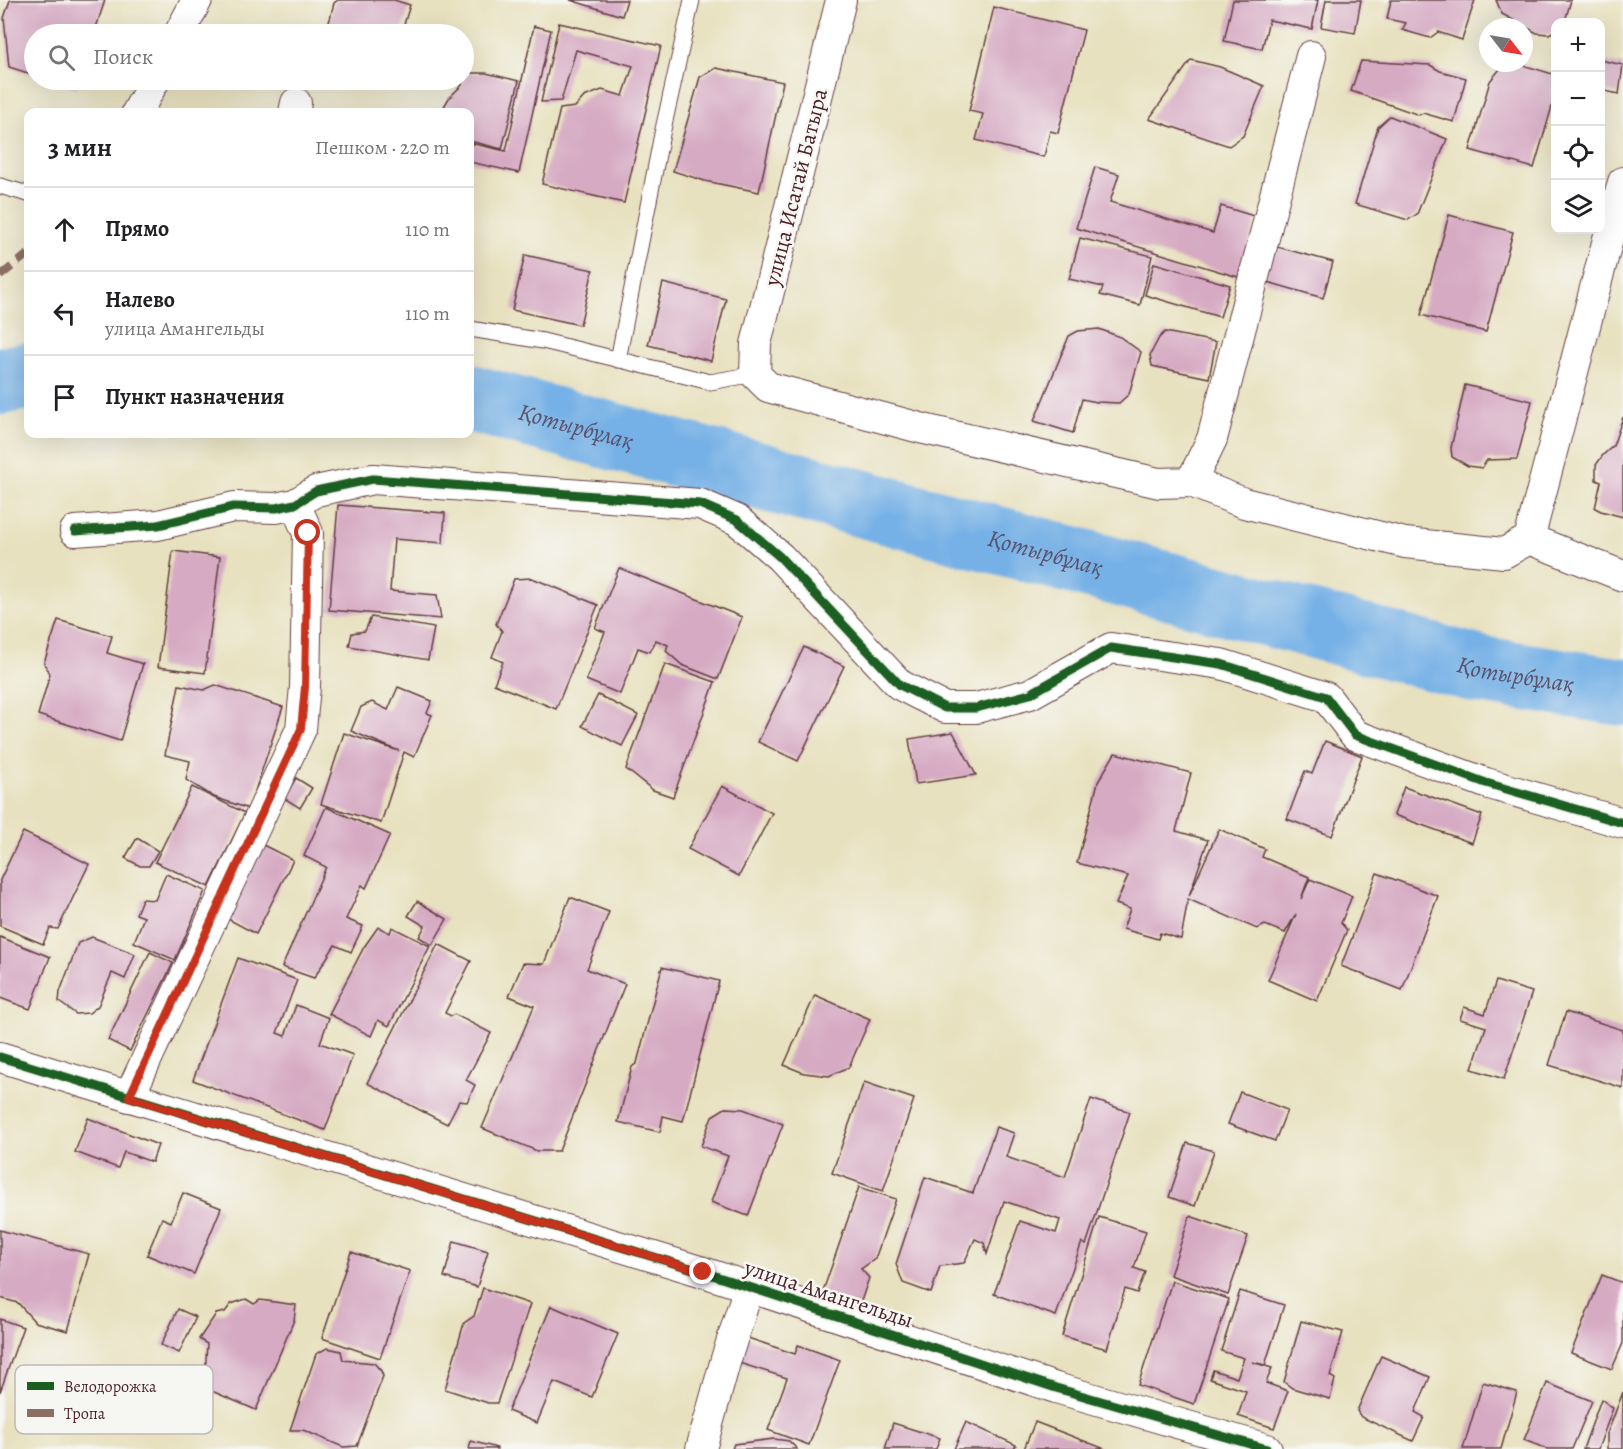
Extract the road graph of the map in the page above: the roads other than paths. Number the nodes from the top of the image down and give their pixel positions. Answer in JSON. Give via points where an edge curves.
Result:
{"nodes":[{"id":1,"x":197,"y":0,"type":"edge"},
{"id":2,"x":692,"y":0,"type":"edge"},
{"id":3,"x":841,"y":0,"type":"edge"},
{"id":4,"x":184,"y":24,"type":"edge"},
{"id":5,"x":1311,"y":56,"type":"dead end"},
{"id":6,"x":149,"y":90,"type":"edge"},
{"id":7,"x":139,"y":108,"type":"edge"},
{"id":8,"x":1623,"y":182,"type":"edge"},
{"id":9,"x":0,"y":186,"type":"edge"},
{"id":10,"x":24,"y":193,"type":"edge"},
{"id":11,"x":474,"y":330,"type":"edge"},
{"id":12,"x":618,"y":360,"type":"junction"},
{"id":13,"x":755,"y":374,"type":"junction"},
{"id":14,"x":1191,"y":482,"type":"junction"},
{"id":15,"x":295,"y":504,"type":"junction"},
{"id":16,"x":75,"y":531,"type":"dead end"},
{"id":17,"x":1529,"y":539,"type":"junction"},
{"id":18,"x":1623,"y":576,"type":"edge"},
{"id":19,"x":1623,"y":823,"type":"edge"},
{"id":20,"x":0,"y":1057,"type":"edge"},
{"id":21,"x":129,"y":1097,"type":"junction"},
{"id":22,"x":749,"y":1287,"type":"junction"},
{"id":23,"x":701,"y":1449,"type":"edge"},
{"id":24,"x":1267,"y":1449,"type":"edge"}],
"edges":[{"from":1,"to":4,"type":"street"},
{"from":2,"to":12,"type":"lane"},
{"from":3,"to":13,"type":"street","name":"улица Исатай Батыра","via":[[756,344]]},
{"from":5,"to":14,"type":"street","via":[[1212,438]]},
{"from":6,"to":7,"type":"street"},
{"from":8,"to":17,"type":"street"},
{"from":9,"to":10,"type":"lane"},
{"from":11,"to":12,"type":"lane"},
{"from":12,"to":13,"type":"lane","via":[[710,382]]},
{"from":13,"to":14,"type":"street","via":[[768,387],[924,429],[1159,483]]},
{"from":14,"to":17,"type":"street","via":[[1244,503],[1405,543],[1504,553]]},
{"from":15,"to":16,"type":"street","via":[[276,508],[234,507],[158,525]]},
{"from":15,"to":19,"type":"street","via":[[316,491],[373,479],[700,504],[737,520],[780,557],[900,685],[945,708],[976,708],[1030,694],[1111,648],[1221,664],[1326,698],[1355,735],[1486,783]]},
{"from":15,"to":21,"type":"street","via":[[308,533],[301,729]]},
{"from":17,"to":18,"type":"street"},
{"from":20,"to":21,"type":"street","name":"улица Амангельды"},
{"from":21,"to":22,"type":"street","name":"улица Амангельды"},
{"from":22,"to":23,"type":"street"},
{"from":22,"to":24,"type":"street","name":"улица Амангельды","via":[[1056,1388]]}]}
